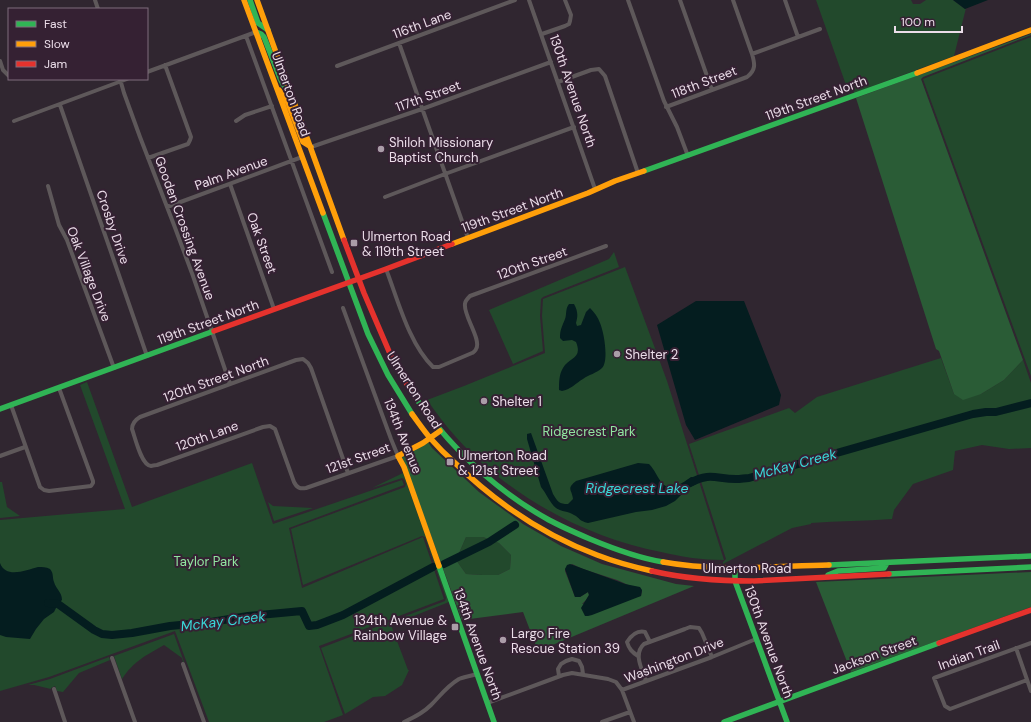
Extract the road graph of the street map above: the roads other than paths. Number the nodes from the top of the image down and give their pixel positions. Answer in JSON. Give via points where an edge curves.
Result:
{"nodes":[{"id":1,"x":244,"y":0,"type":"edge"},
{"id":2,"x":250,"y":0,"type":"edge"},
{"id":3,"x":257,"y":0,"type":"edge"},
{"id":4,"x":515,"y":0,"type":"edge"},
{"id":5,"x":529,"y":0,"type":"edge"},
{"id":6,"x":565,"y":0,"type":"edge"},
{"id":7,"x":628,"y":0,"type":"edge"},
{"id":8,"x":680,"y":0,"type":"edge"},
{"id":9,"x":733,"y":0,"type":"edge"},
{"id":10,"x":785,"y":0,"type":"edge"},
{"id":11,"x":820,"y":29,"type":"dead end"},
{"id":12,"x":268,"y":30,"type":"junction"},
{"id":13,"x":1031,"y":30,"type":"edge"},
{"id":14,"x":256,"y":32,"type":"junction"},
{"id":15,"x":542,"y":34,"type":"junction"},
{"id":16,"x":246,"y":36,"type":"junction"},
{"id":17,"x":798,"y":37,"type":"junction"},
{"id":18,"x":399,"y":43,"type":"junction"},
{"id":19,"x":752,"y":54,"type":"junction"},
{"id":20,"x":0,"y":61,"type":"edge"},
{"id":21,"x":551,"y":62,"type":"junction"},
{"id":22,"x":165,"y":65,"type":"junction"},
{"id":23,"x":337,"y":66,"type":"dead end"},
{"id":24,"x":148,"y":72,"type":"edge"},
{"id":25,"x":8,"y":75,"type":"edge"},
{"id":26,"x":120,"y":80,"type":"edge"},
{"id":27,"x":558,"y":82,"type":"junction"},
{"id":28,"x":276,"y":85,"type":"junction"},
{"id":29,"x":712,"y":90,"type":"junction"},
{"id":30,"x":291,"y":93,"type":"junction"},
{"id":31,"x":60,"y":105,"type":"junction"},
{"id":32,"x":272,"y":106,"type":"junction"},
{"id":33,"x":666,"y":107,"type":"junction"},
{"id":34,"x":422,"y":109,"type":"junction"},
{"id":35,"x":14,"y":121,"type":"dead end"},
{"id":36,"x":236,"y":121,"type":"dead end"},
{"id":37,"x":574,"y":127,"type":"junction"},
{"id":38,"x":311,"y":146,"type":"junction"},
{"id":39,"x":688,"y":156,"type":"junction"},
{"id":40,"x":302,"y":157,"type":"junction"},
{"id":41,"x":148,"y":158,"type":"junction"},
{"id":42,"x":292,"y":160,"type":"junction"},
{"id":43,"x":638,"y":172,"type":"junction"},
{"id":44,"x":445,"y":174,"type":"junction"},
{"id":45,"x":230,"y":184,"type":"junction"},
{"id":46,"x":48,"y":186,"type":"dead end"},
{"id":47,"x":595,"y":189,"type":"junction"},
{"id":48,"x":385,"y":197,"type":"dead end"},
{"id":49,"x":167,"y":207,"type":"junction"},
{"id":50,"x":468,"y":238,"type":"junction"},
{"id":51,"x":606,"y":246,"type":"dead end"},
{"id":52,"x":386,"y":269,"type":"junction"},
{"id":53,"x":332,"y":272,"type":"dead end"},
{"id":54,"x":358,"y":278,"type":"junction"},
{"id":55,"x":349,"y":282,"type":"junction"},
{"id":56,"x":343,"y":308,"type":"dead end"},
{"id":57,"x":274,"y":309,"type":"junction"},
{"id":58,"x":212,"y":332,"type":"junction"},
{"id":59,"x":147,"y":356,"type":"junction"},
{"id":60,"x":114,"y":368,"type":"junction"},
{"id":61,"x":230,"y":384,"type":"junction"},
{"id":62,"x":59,"y":388,"type":"junction"},
{"id":63,"x":10,"y":405,"type":"junction"},
{"id":64,"x":0,"y":409,"type":"edge"},
{"id":65,"x":440,"y":431,"type":"junction"},
{"id":66,"x":430,"y":438,"type":"junction"},
{"id":67,"x":25,"y":447,"type":"junction"},
{"id":68,"x":0,"y":456,"type":"edge"},
{"id":69,"x":398,"y":456,"type":"junction"},
{"id":70,"x":146,"y":464,"type":"joint"},
{"id":71,"x":348,"y":474,"type":"junction"},
{"id":72,"x":301,"y":489,"type":"joint"},
{"id":73,"x":1031,"y":556,"type":"edge"},
{"id":74,"x":887,"y":563,"type":"junction"},
{"id":75,"x":1031,"y":563,"type":"edge"},
{"id":76,"x":1031,"y":567,"type":"edge"},
{"id":77,"x":735,"y":568,"type":"junction"},
{"id":78,"x":1019,"y":568,"type":"junction"},
{"id":79,"x":441,"y":573,"type":"joint"},
{"id":80,"x":823,"y":577,"type":"junction"},
{"id":81,"x":736,"y":581,"type":"junction"},
{"id":82,"x":1031,"y":610,"type":"edge"},
{"id":83,"x":756,"y":639,"type":"junction"},
{"id":84,"x":650,"y":642,"type":"junction"},
{"id":85,"x":1031,"y":644,"type":"edge"},
{"id":86,"x":1016,"y":648,"type":"junction"},
{"id":87,"x":638,"y":656,"type":"junction"},
{"id":88,"x":712,"y":657,"type":"junction"},
{"id":89,"x":112,"y":658,"type":"dead end"},
{"id":90,"x":183,"y":664,"type":"dead end"},
{"id":91,"x":477,"y":674,"type":"junction"},
{"id":92,"x":583,"y":674,"type":"junction"},
{"id":93,"x":559,"y":676,"type":"junction"},
{"id":94,"x":1027,"y":680,"type":"junction"},
{"id":95,"x":646,"y":681,"type":"junction"},
{"id":96,"x":54,"y":689,"type":"dead end"},
{"id":97,"x":622,"y":690,"type":"junction"},
{"id":98,"x":1031,"y":691,"type":"edge"},
{"id":99,"x":779,"y":701,"type":"junction"},
{"id":100,"x":488,"y":703,"type":"junction"},
{"id":101,"x":630,"y":712,"type":"junction"},
{"id":102,"x":66,"y":722,"type":"edge"},
{"id":103,"x":135,"y":722,"type":"edge"},
{"id":104,"x":204,"y":722,"type":"edge"},
{"id":105,"x":404,"y":722,"type":"edge"},
{"id":106,"x":494,"y":722,"type":"edge"},
{"id":107,"x":602,"y":722,"type":"edge"},
{"id":108,"x":634,"y":722,"type":"edge"},
{"id":109,"x":724,"y":722,"type":"edge"},
{"id":110,"x":787,"y":722,"type":"edge"}],
"edges":[{"from":1,"to":14,"type":"main road","name":"Ulmerton Road"},
{"from":2,"to":12,"type":"main road","via":[[258,23]]},
{"from":3,"to":12,"type":"main road","name":"Ulmerton Road"},
{"from":4,"to":18,"type":"street","name":"116th Lane"},
{"from":5,"to":15,"type":"street","name":"130th Avenue North"},
{"from":6,"to":15,"type":"street","via":[[570,15],[569,24]]},
{"from":7,"to":33,"type":"street"},
{"from":8,"to":29,"type":"street"},
{"from":9,"to":19,"type":"street"},
{"from":10,"to":17,"type":"street"},
{"from":11,"to":17,"type":"street"},
{"from":12,"to":30,"type":"main road","name":"Ulmerton Road"},
{"from":13,"to":39,"type":"main road","name":"119th Street North"},
{"from":14,"to":16,"type":"street"},
{"from":14,"to":28,"type":"main road","name":"Ulmerton Road"},
{"from":14,"to":30,"type":"main road","via":[[264,37],[280,78]]},
{"from":15,"to":21,"type":"street","name":"130th Avenue North"},
{"from":16,"to":22,"type":"street"},
{"from":16,"to":32,"type":"street"},
{"from":17,"to":19,"type":"street"},
{"from":18,"to":23,"type":"street","name":"116th Lane"},
{"from":18,"to":34,"type":"street"},
{"from":19,"to":29,"type":"street","name":"118th Street","via":[[755,66],[751,74]]},
{"from":20,"to":25,"type":"street"},
{"from":21,"to":27,"type":"street","name":"130th Avenue North"},
{"from":21,"to":34,"type":"street","name":"117th Street"},
{"from":22,"to":24,"type":"street"},
{"from":22,"to":41,"type":"street","via":[[191,137],[188,144]]},
{"from":26,"to":31,"type":"street"},
{"from":26,"to":41,"type":"street","name":"Gooden Crossing Avenue"},
{"from":27,"to":37,"type":"street","name":"130th Avenue North"},
{"from":27,"to":43,"type":"street","via":[[599,69],[605,76]]},
{"from":28,"to":38,"type":"main road","via":[[287,100],[303,142]]},
{"from":28,"to":40,"type":"main road","name":"Ulmerton Road"},
{"from":29,"to":33,"type":"street","name":"118th Street"},
{"from":30,"to":38,"type":"main road","name":"Ulmerton Road"},
{"from":31,"to":35,"type":"street"},
{"from":31,"to":59,"type":"street","name":"Crosby Drive"},
{"from":32,"to":36,"type":"street","via":[[245,115]]},
{"from":32,"to":42,"type":"street"},
{"from":33,"to":39,"type":"street"},
{"from":34,"to":38,"type":"street","name":"117th Street"},
{"from":34,"to":44,"type":"street"},
{"from":37,"to":44,"type":"street"},
{"from":37,"to":47,"type":"street","name":"130th Avenue North"},
{"from":38,"to":54,"type":"main road","name":"Ulmerton Road"},
{"from":39,"to":43,"type":"main road","name":"119th Street North"},
{"from":40,"to":42,"type":"street","name":"Palm Avenue"},
{"from":40,"to":55,"type":"main road","name":"Ulmerton Road"},
{"from":41,"to":49,"type":"street","name":"Gooden Crossing Avenue"},
{"from":42,"to":45,"type":"street","name":"Palm Avenue"},
{"from":42,"to":53,"type":"street"},
{"from":43,"to":47,"type":"main road","name":"119th Street North"},
{"from":44,"to":48,"type":"street"},
{"from":44,"to":50,"type":"street"},
{"from":45,"to":49,"type":"street","name":"Palm Avenue"},
{"from":45,"to":57,"type":"street","name":"Oak Street"},
{"from":46,"to":60,"type":"street","name":"Oak Village Drive","via":[[59,225],[67,240]]},
{"from":47,"to":50,"type":"main road","name":"119th Street North"},
{"from":49,"to":58,"type":"street","name":"Gooden Crossing Avenue"},
{"from":50,"to":52,"type":"main road","name":"119th Street North"},
{"from":51,"to":52,"type":"street","name":"120th Street","via":[[470,296],[464,304],[478,345],[476,350],[433,367],[415,342]]},
{"from":52,"to":54,"type":"main road","name":"119th Street North"},
{"from":54,"to":55,"type":"main road","name":"119th Street North"},
{"from":54,"to":65,"type":"main road","name":"Ulmerton Road","via":[[393,361]]},
{"from":55,"to":57,"type":"main road","name":"119th Street North"},
{"from":55,"to":66,"type":"main road","name":"Ulmerton Road","via":[[368,334],[386,371]]},
{"from":56,"to":69,"type":"street","name":"134th Avenue"},
{"from":57,"to":58,"type":"main road","name":"119th Street North"},
{"from":58,"to":59,"type":"main road","name":"119th Street North"},
{"from":58,"to":61,"type":"street","name":"Gooden Crossing Avenue"},
{"from":59,"to":60,"type":"main road","name":"119th Street North"},
{"from":60,"to":62,"type":"main road","name":"119th Street North"},
{"from":61,"to":70,"type":"street","name":"120th Street North","via":[[135,420],[132,429]]},
{"from":61,"to":71,"type":"street","name":"120th Street North","via":[[303,359],[311,368]]},
{"from":62,"to":63,"type":"main road","name":"119th Street North"},
{"from":62,"to":67,"type":"street","via":[[93,483],[91,486],[44,490],[40,487]]},
{"from":63,"to":64,"type":"main road","name":"119th Street North"},
{"from":63,"to":67,"type":"street"},
{"from":65,"to":66,"type":"main road","name":"121st Street"},
{"from":65,"to":77,"type":"main road","name":"Ulmerton Road","via":[[480,472],[501,489],[536,513],[568,530],[631,555],[663,563]]},
{"from":66,"to":69,"type":"main road","name":"121st Street"},
{"from":66,"to":81,"type":"main road","name":"Ulmerton Road","via":[[484,490],[524,520],[564,542],[611,561],[641,569],[690,578]]},
{"from":67,"to":68,"type":"street"},
{"from":69,"to":71,"type":"street","name":"121st Street"},
{"from":69,"to":79,"type":"main road","name":"134th Avenue"},
{"from":70,"to":72,"type":"street","name":"120th Lane","via":[[157,465],[270,426],[275,429],[294,482]]},
{"from":71,"to":72,"type":"street","name":"121st Street"},
{"from":73,"to":74,"type":"main road","name":"Ulmerton Road"},
{"from":74,"to":77,"type":"main road","name":"Ulmerton Road"},
{"from":74,"to":80,"type":"main road","via":[[884,568],[838,571]]},
{"from":75,"to":78,"type":"main road"},
{"from":76,"to":78,"type":"main road","name":"Ulmerton Road"},
{"from":77,"to":81,"type":"main road","name":"130th Avenue North"},
{"from":78,"to":80,"type":"main road","name":"Ulmerton Road"},
{"from":79,"to":91,"type":"main road","name":"134th Avenue North"},
{"from":80,"to":81,"type":"main road","name":"Ulmerton Road"},
{"from":81,"to":83,"type":"main road","name":"130th Avenue North"},
{"from":82,"to":99,"type":"main road","name":"Jackson Street"},
{"from":83,"to":88,"type":"street","name":"Washington Drive"},
{"from":83,"to":99,"type":"main road","name":"130th Avenue North"},
{"from":84,"to":87,"type":"street","via":[[640,647]]},
{"from":84,"to":87,"type":"street","via":[[645,632],[633,634],[628,642],[629,648]]},
{"from":84,"to":88,"type":"street","via":[[696,627],[702,633]]},
{"from":85,"to":86,"type":"street","name":"Indian Trail"},
{"from":86,"to":94,"type":"street"},
{"from":86,"to":94,"type":"street","name":"Indian Trail","via":[[934,678],[945,706],[950,709]]},
{"from":87,"to":95,"type":"street"},
{"from":88,"to":95,"type":"street","name":"Washington Drive"},
{"from":89,"to":103,"type":"street"},
{"from":90,"to":104,"type":"street"},
{"from":91,"to":100,"type":"main road","name":"134th Avenue North"},
{"from":91,"to":105,"type":"street","via":[[460,678],[445,689],[424,712]]},
{"from":92,"to":93,"type":"street","name":"Washington Drive"},
{"from":92,"to":93,"type":"street","via":[[579,661],[572,659],[561,664],[558,669]]},
{"from":92,"to":97,"type":"street","name":"Washington Drive","via":[[616,682]]},
{"from":93,"to":100,"type":"street","name":"Washington Drive"},
{"from":94,"to":98,"type":"street"},
{"from":95,"to":97,"type":"street","name":"Washington Drive"},
{"from":96,"to":102,"type":"street"},
{"from":97,"to":101,"type":"street"},
{"from":99,"to":109,"type":"main road","name":"Jackson Street"},
{"from":99,"to":110,"type":"main road","name":"130th Avenue North"},
{"from":100,"to":106,"type":"main road","name":"134th Avenue North"},
{"from":101,"to":107,"type":"street"},
{"from":101,"to":108,"type":"street"}]}
